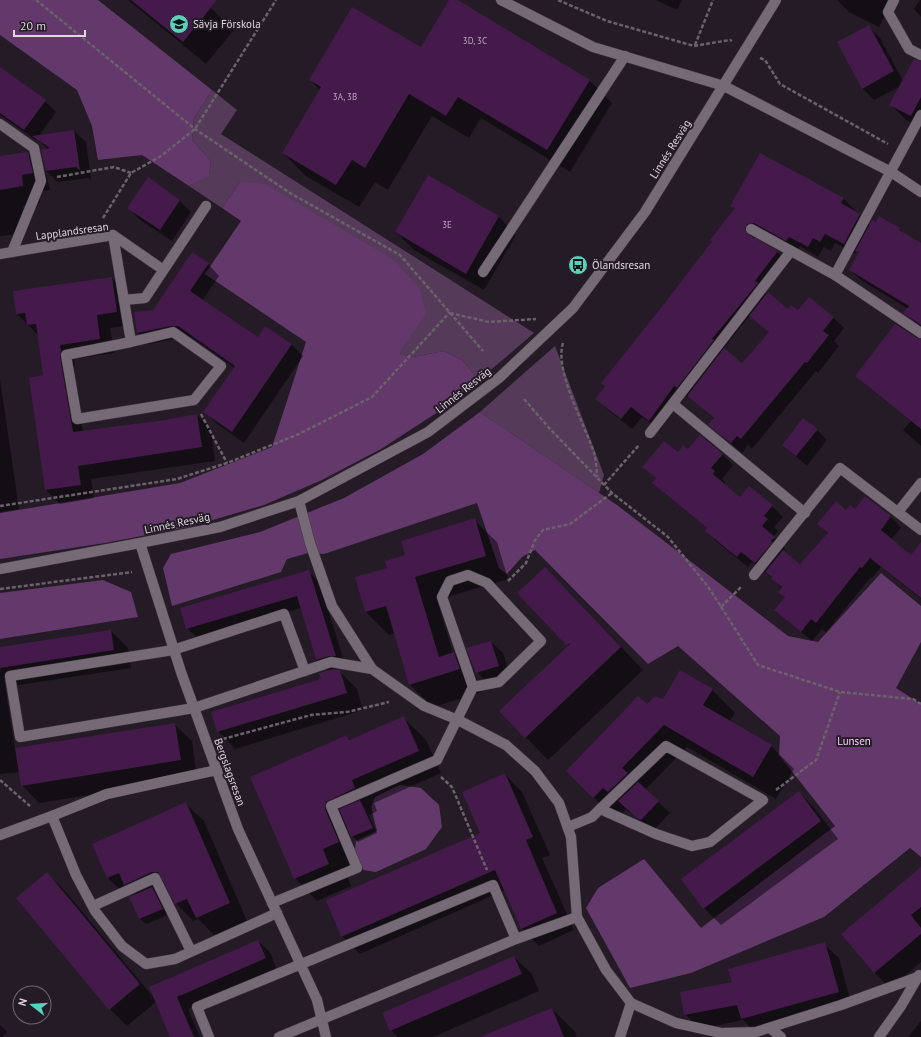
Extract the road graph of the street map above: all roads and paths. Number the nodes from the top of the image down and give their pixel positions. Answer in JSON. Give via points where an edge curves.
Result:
{"nodes":[{"id":1,"x":36,"y":0,"type":"edge"},
{"id":2,"x":276,"y":0,"type":"edge"},
{"id":3,"x":501,"y":0,"type":"edge"},
{"id":4,"x":713,"y":0,"type":"edge"},
{"id":5,"x":776,"y":0,"type":"edge"},
{"id":6,"x":894,"y":0,"type":"edge"},
{"id":7,"x":694,"y":46,"type":"dead end"},
{"id":8,"x":921,"y":55,"type":"edge"},
{"id":9,"x":625,"y":56,"type":"junction"},
{"id":10,"x":724,"y":86,"type":"junction"},
{"id":11,"x":921,"y":115,"type":"edge"},
{"id":12,"x":0,"y":124,"type":"edge"},
{"id":13,"x":195,"y":129,"type":"junction"},
{"id":14,"x":5,"y":132,"type":"edge"},
{"id":15,"x":891,"y":172,"type":"junction"},
{"id":16,"x":131,"y":173,"type":"junction"},
{"id":17,"x":41,"y":180,"type":"junction"},
{"id":18,"x":921,"y":192,"type":"edge"},
{"id":19,"x":206,"y":206,"type":"dead end"},
{"id":20,"x":751,"y":228,"type":"dead end"},
{"id":21,"x":113,"y":235,"type":"junction"},
{"id":22,"x":91,"y":239,"type":"junction"},
{"id":23,"x":791,"y":251,"type":"junction"},
{"id":24,"x":12,"y":252,"type":"junction"},
{"id":25,"x":0,"y":254,"type":"edge"},
{"id":26,"x":162,"y":269,"type":"junction"},
{"id":27,"x":483,"y":272,"type":"dead end"},
{"id":28,"x":835,"y":275,"type":"junction"},
{"id":29,"x":124,"y":300,"type":"junction"},
{"id":30,"x":450,"y":312,"type":"junction"},
{"id":31,"x":541,"y":318,"type":"dead end"},
{"id":32,"x":921,"y":333,"type":"edge"},
{"id":33,"x":565,"y":336,"type":"dead end"},
{"id":34,"x":131,"y":342,"type":"junction"},
{"id":35,"x":483,"y":351,"type":"dead end"},
{"id":36,"x":524,"y":399,"type":"dead end"},
{"id":37,"x":194,"y":400,"type":"junction"},
{"id":38,"x":673,"y":404,"type":"junction"},
{"id":39,"x":650,"y":433,"type":"joint"},
{"id":40,"x":227,"y":463,"type":"junction"},
{"id":41,"x":598,"y":479,"type":"junction"},
{"id":42,"x":921,"y":483,"type":"edge"},
{"id":43,"x":604,"y":485,"type":"junction"},
{"id":44,"x":612,"y":493,"type":"junction"},
{"id":45,"x":299,"y":501,"type":"junction"},
{"id":46,"x":0,"y":506,"type":"edge"},
{"id":47,"x":898,"y":512,"type":"junction"},
{"id":48,"x":805,"y":513,"type":"junction"},
{"id":49,"x":921,"y":530,"type":"edge"},
{"id":50,"x":140,"y":543,"type":"junction"},
{"id":51,"x":0,"y":569,"type":"edge"},
{"id":52,"x":148,"y":570,"type":"junction"},
{"id":53,"x":754,"y":575,"type":"joint"},
{"id":54,"x":0,"y":589,"type":"edge"},
{"id":55,"x":496,"y":593,"type":"junction"},
{"id":56,"x":721,"y":607,"type":"junction"},
{"id":57,"x":173,"y":650,"type":"junction"},
{"id":58,"x":372,"y":669,"type":"junction"},
{"id":59,"x":305,"y":670,"type":"junction"},
{"id":60,"x":473,"y":688,"type":"junction"},
{"id":61,"x":840,"y":692,"type":"junction"},
{"id":62,"x":413,"y":698,"type":"junction"},
{"id":63,"x":921,"y":704,"type":"edge"},
{"id":64,"x":194,"y":708,"type":"junction"},
{"id":65,"x":458,"y":720,"type":"junction"},
{"id":66,"x":207,"y":744,"type":"junction"},
{"id":67,"x":428,"y":764,"type":"junction"},
{"id":68,"x":217,"y":770,"type":"junction"},
{"id":69,"x":0,"y":780,"type":"edge"},
{"id":70,"x":763,"y":800,"type":"junction"},
{"id":71,"x":600,"y":810,"type":"junction"},
{"id":72,"x":49,"y":818,"type":"junction"},
{"id":73,"x":568,"y":827,"type":"junction"},
{"id":74,"x":0,"y":835,"type":"edge"},
{"id":75,"x":493,"y":885,"type":"junction"},
{"id":76,"x":272,"y":903,"type":"junction"},
{"id":77,"x":93,"y":906,"type":"junction"},
{"id":78,"x":277,"y":913,"type":"junction"},
{"id":79,"x":577,"y":916,"type":"junction"},
{"id":80,"x":516,"y":939,"type":"junction"},
{"id":81,"x":191,"y":951,"type":"junction"},
{"id":82,"x":300,"y":964,"type":"junction"},
{"id":83,"x":919,"y":975,"type":"edge"},
{"id":84,"x":631,"y":1003,"type":"junction"},
{"id":85,"x":322,"y":1019,"type":"junction"},
{"id":86,"x":770,"y":1028,"type":"junction"},
{"id":87,"x":209,"y":1037,"type":"edge"},
{"id":88,"x":279,"y":1037,"type":"edge"},
{"id":89,"x":326,"y":1037,"type":"edge"},
{"id":90,"x":620,"y":1037,"type":"edge"},
{"id":91,"x":781,"y":1037,"type":"edge"},
{"id":92,"x":879,"y":1037,"type":"edge"}],
"edges":[{"from":1,"to":13,"type":"path"},
{"from":2,"to":13,"type":"path"},
{"from":3,"to":9,"type":"street","via":[[593,47]]},
{"from":4,"to":7,"type":"path"},
{"from":5,"to":10,"type":"street","name":"Linnés Resväg"},
{"from":6,"to":8,"type":"street","via":[[888,12],[909,49]]},
{"from":9,"to":10,"type":"street"},
{"from":9,"to":27,"type":"street"},
{"from":10,"to":15,"type":"street"},
{"from":10,"to":45,"type":"street","name":"Linnés Resväg","via":[[645,212],[573,308],[499,378],[428,432]]},
{"from":11,"to":15,"type":"street"},
{"from":12,"to":14,"type":"street"},
{"from":13,"to":16,"type":"path","via":[[161,156]]},
{"from":13,"to":30,"type":"path","via":[[290,193],[400,255]]},
{"from":14,"to":17,"type":"street","via":[[34,148]]},
{"from":15,"to":18,"type":"street"},
{"from":15,"to":28,"type":"street"},
{"from":16,"to":17,"type":"path","via":[[114,167]]},
{"from":16,"to":22,"type":"path"},
{"from":17,"to":24,"type":"street"},
{"from":19,"to":26,"type":"street"},
{"from":20,"to":23,"type":"street"},
{"from":21,"to":22,"type":"street","name":"Lapplandsresan"},
{"from":21,"to":26,"type":"street","name":"Lapplandsresan"},
{"from":21,"to":29,"type":"street"},
{"from":22,"to":24,"type":"street","name":"Lapplandsresan"},
{"from":23,"to":28,"type":"street"},
{"from":23,"to":38,"type":"street"},
{"from":24,"to":25,"type":"street","name":"Lapplandsresan"},
{"from":26,"to":29,"type":"street","via":[[145,298]]},
{"from":28,"to":32,"type":"street"},
{"from":29,"to":34,"type":"street"},
{"from":30,"to":31,"type":"path","via":[[489,322]]},
{"from":30,"to":35,"type":"path"},
{"from":30,"to":40,"type":"path","via":[[372,397],[299,434]]},
{"from":33,"to":41,"type":"path","via":[[560,350],[564,374],[595,457]]},
{"from":34,"to":37,"type":"street","via":[[173,332],[221,366]]},
{"from":34,"to":37,"type":"street","via":[[66,355],[77,419]]},
{"from":36,"to":41,"type":"path"},
{"from":37,"to":40,"type":"path"},
{"from":38,"to":39,"type":"street"},
{"from":38,"to":48,"type":"street"},
{"from":39,"to":43,"type":"path"},
{"from":40,"to":46,"type":"path","via":[[177,480]]},
{"from":41,"to":43,"type":"path"},
{"from":42,"to":47,"type":"street"},
{"from":43,"to":44,"type":"path"},
{"from":44,"to":55,"type":"path","via":[[570,524],[543,530],[535,540],[526,563]]},
{"from":44,"to":56,"type":"path","via":[[668,537]]},
{"from":45,"to":50,"type":"street","name":"Linnés Resväg","via":[[220,527]]},
{"from":45,"to":58,"type":"street","via":[[310,543],[332,606]]},
{"from":47,"to":48,"type":"street","via":[[840,468]]},
{"from":47,"to":49,"type":"street"},
{"from":48,"to":53,"type":"street"},
{"from":50,"to":51,"type":"street","name":"Linnés Resväg"},
{"from":50,"to":52,"type":"street","name":"Bergslagsresan"},
{"from":52,"to":54,"type":"path"},
{"from":52,"to":57,"type":"street","name":"Bergslagsresan"},
{"from":53,"to":56,"type":"path"},
{"from":55,"to":60,"type":"street","via":[[541,641],[499,682]]},
{"from":55,"to":60,"type":"street","via":[[487,583],[468,575],[450,581],[442,597]]},
{"from":56,"to":61,"type":"path","via":[[758,665]]},
{"from":57,"to":59,"type":"street","via":[[284,614]]},
{"from":57,"to":64,"type":"street","name":"Bergslagsresan"},
{"from":57,"to":64,"type":"street","via":[[10,676],[20,737]]},
{"from":58,"to":59,"type":"street","via":[[331,662]]},
{"from":58,"to":62,"type":"street"},
{"from":59,"to":64,"type":"street"},
{"from":60,"to":65,"type":"street"},
{"from":61,"to":63,"type":"path","via":[[913,698]]},
{"from":61,"to":70,"type":"path","via":[[816,760]]},
{"from":62,"to":65,"type":"street","via":[[424,706]]},
{"from":62,"to":66,"type":"path","via":[[347,712],[311,715]]},
{"from":64,"to":66,"type":"street","name":"Bergslagsresan"},
{"from":65,"to":67,"type":"street","via":[[438,760]]},
{"from":65,"to":73,"type":"street","via":[[506,745],[535,772],[559,803]]},
{"from":66,"to":68,"type":"street","name":"Bergslagsresan"},
{"from":67,"to":75,"type":"path","via":[[452,788]]},
{"from":67,"to":76,"type":"street","via":[[331,806],[357,868]]},
{"from":68,"to":72,"type":"street","via":[[107,794]]},
{"from":68,"to":76,"type":"street","name":"Bergslagsresan","via":[[238,829]]},
{"from":69,"to":72,"type":"path"},
{"from":70,"to":71,"type":"street","via":[[710,842],[692,846]]},
{"from":70,"to":71,"type":"street","via":[[666,746]]},
{"from":71,"to":73,"type":"street","via":[[592,817]]},
{"from":72,"to":74,"type":"street"},
{"from":72,"to":77,"type":"street"},
{"from":73,"to":79,"type":"street","via":[[572,837]]},
{"from":75,"to":80,"type":"street"},
{"from":75,"to":82,"type":"street"},
{"from":76,"to":78,"type":"street","name":"Bergslagsresan"},
{"from":77,"to":81,"type":"street","via":[[122,946],[146,964],[175,959]]},
{"from":77,"to":81,"type":"street","via":[[155,878]]},
{"from":78,"to":81,"type":"street"},
{"from":78,"to":82,"type":"street","name":"Bergslagsresan"},
{"from":79,"to":80,"type":"street"},
{"from":79,"to":84,"type":"street","via":[[606,970]]},
{"from":80,"to":85,"type":"street"},
{"from":82,"to":85,"type":"street","name":"Bergslagsresan","via":[[317,1000]]},
{"from":82,"to":87,"type":"street","via":[[197,1007]]},
{"from":83,"to":86,"type":"street","via":[[841,1005]]},
{"from":83,"to":92,"type":"street"},
{"from":84,"to":86,"type":"street","via":[[676,1023],[721,1033],[756,1032]]},
{"from":84,"to":90,"type":"street"},
{"from":85,"to":88,"type":"street"},
{"from":85,"to":89,"type":"street","name":"Bergslagsresan"},
{"from":86,"to":91,"type":"street"}]}
